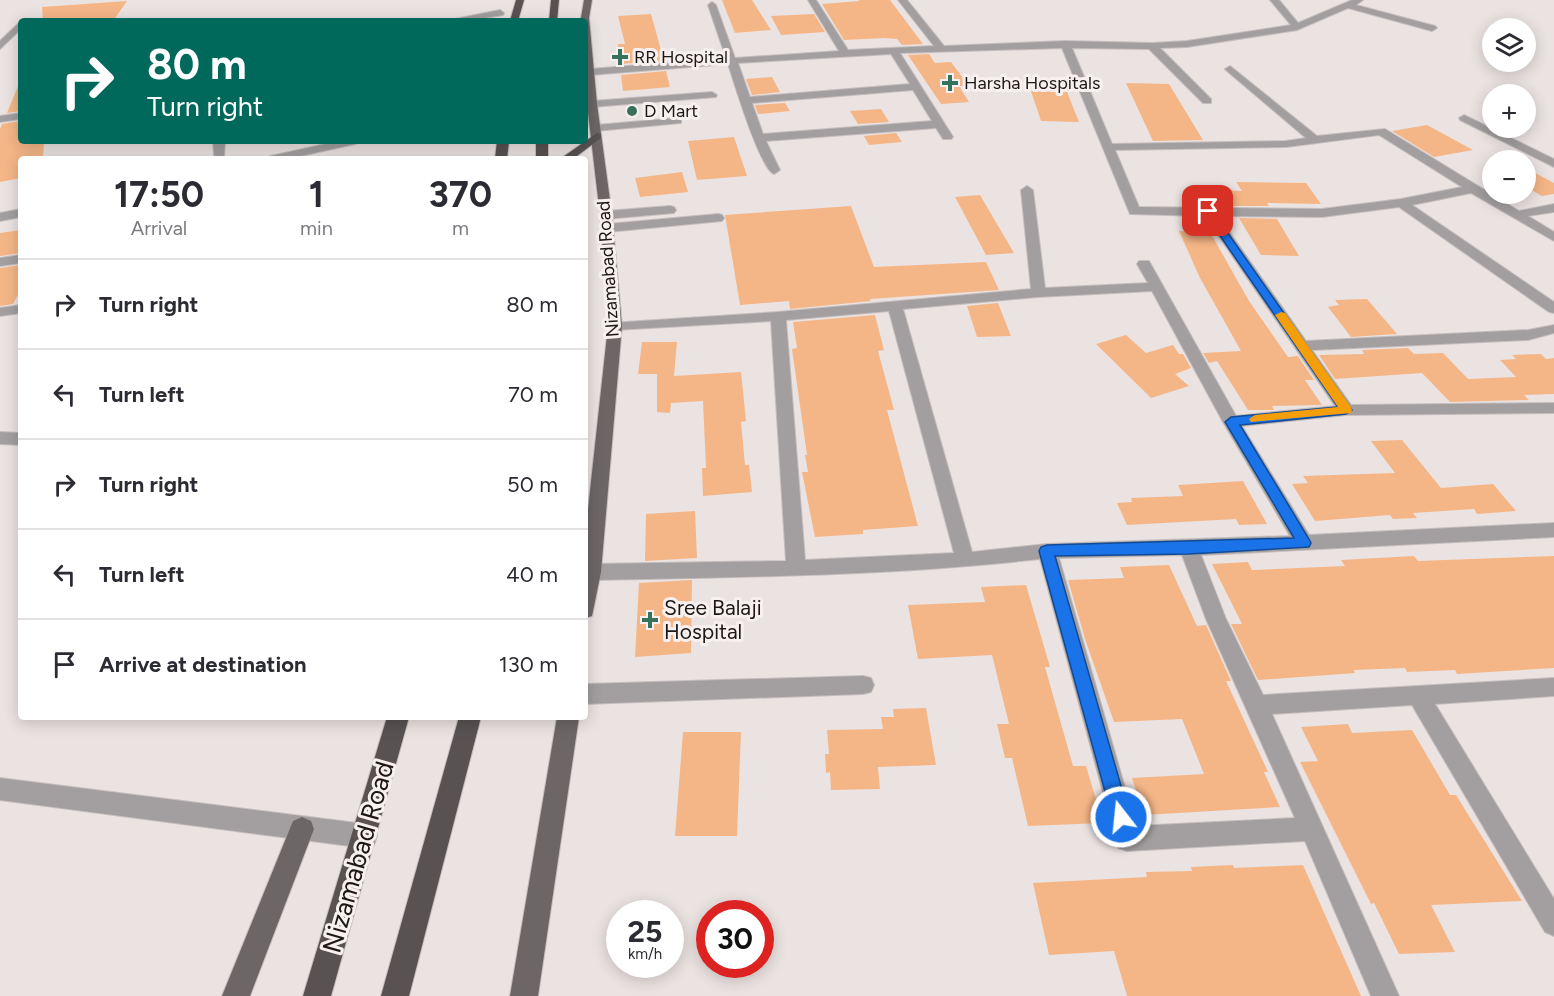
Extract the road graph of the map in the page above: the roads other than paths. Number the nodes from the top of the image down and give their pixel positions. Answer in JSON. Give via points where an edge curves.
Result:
{"nodes":[{"id":1,"x":520,"y":0,"type":"edge"},
{"id":2,"x":555,"y":0,"type":"edge"},
{"id":3,"x":588,"y":0,"type":"edge"},
{"id":4,"x":812,"y":0,"type":"edge"},
{"id":5,"x":902,"y":0,"type":"edge"},
{"id":6,"x":1274,"y":0,"type":"edge"},
{"id":7,"x":1359,"y":0,"type":"edge"},
{"id":8,"x":712,"y":5,"type":"dead end"},
{"id":9,"x":1347,"y":5,"type":"junction"},
{"id":10,"x":33,"y":13,"type":"dead end"},
{"id":11,"x":500,"y":13,"type":"dead end"},
{"id":12,"x":27,"y":18,"type":"edge"},
{"id":13,"x":468,"y":18,"type":"edge"},
{"id":14,"x":515,"y":18,"type":"edge"},
{"id":15,"x":553,"y":18,"type":"edge"},
{"id":16,"x":585,"y":18,"type":"edge"},
{"id":17,"x":18,"y":27,"type":"edge"},
{"id":18,"x":1297,"y":27,"type":"junction"},
{"id":19,"x":1432,"y":28,"type":"dead end"},
{"id":20,"x":1065,"y":44,"type":"junction"},
{"id":21,"x":0,"y":46,"type":"edge"},
{"id":22,"x":1152,"y":46,"type":"junction"},
{"id":23,"x":941,"y":48,"type":"junction"},
{"id":24,"x":588,"y":50,"type":"edge"},
{"id":25,"x":894,"y":51,"type":"junction"},
{"id":26,"x":845,"y":53,"type":"junction"},
{"id":27,"x":734,"y":60,"type":"junction"},
{"id":28,"x":1230,"y":69,"type":"dead end"},
{"id":29,"x":590,"y":72,"type":"junction"},
{"id":30,"x":916,"y":87,"type":"junction"},
{"id":31,"x":712,"y":95,"type":"dead end"},
{"id":32,"x":747,"y":100,"type":"junction"},
{"id":33,"x":1207,"y":101,"type":"dead end"},
{"id":34,"x":625,"y":102,"type":"junction"},
{"id":35,"x":592,"y":104,"type":"junction"},
{"id":36,"x":18,"y":116,"type":"edge"},
{"id":37,"x":1464,"y":118,"type":"dead end"},
{"id":38,"x":0,"y":119,"type":"edge"},
{"id":39,"x":677,"y":121,"type":"dead end"},
{"id":40,"x":940,"y":124,"type":"junction"},
{"id":41,"x":630,"y":125,"type":"junction"},
{"id":42,"x":596,"y":132,"type":"junction"},
{"id":43,"x":947,"y":137,"type":"dead end"},
{"id":44,"x":759,"y":138,"type":"junction"},
{"id":45,"x":588,"y":139,"type":"edge"},
{"id":46,"x":1316,"y":141,"type":"junction"},
{"id":47,"x":219,"y":144,"type":"edge"},
{"id":48,"x":341,"y":144,"type":"edge"},
{"id":49,"x":583,"y":144,"type":"edge"},
{"id":50,"x":1108,"y":147,"type":"junction"},
{"id":51,"x":219,"y":155,"type":"dead end"},
{"id":52,"x":285,"y":156,"type":"edge"},
{"id":53,"x":569,"y":156,"type":"edge"},
{"id":54,"x":1554,"y":164,"type":"edge"},
{"id":55,"x":774,"y":170,"type":"dead end"},
{"id":56,"x":1473,"y":189,"type":"junction"},
{"id":57,"x":1027,"y":190,"type":"dead end"},
{"id":58,"x":1401,"y":203,"type":"junction"},
{"id":59,"x":1554,"y":208,"type":"edge"},
{"id":60,"x":1208,"y":211,"type":"junction"},
{"id":61,"x":716,"y":212,"type":"dead end"},
{"id":62,"x":18,"y":214,"type":"edge"},
{"id":63,"x":1516,"y":215,"type":"junction"},
{"id":64,"x":0,"y":217,"type":"edge"},
{"id":65,"x":607,"y":221,"type":"junction"},
{"id":66,"x":1554,"y":237,"type":"edge"},
{"id":67,"x":18,"y":259,"type":"edge"},
{"id":68,"x":0,"y":262,"type":"edge"},
{"id":69,"x":1143,"y":264,"type":"dead end"},
{"id":70,"x":1156,"y":287,"type":"junction"},
{"id":71,"x":1038,"y":293,"type":"junction"},
{"id":72,"x":895,"y":307,"type":"junction"},
{"id":73,"x":18,"y":309,"type":"edge"},
{"id":74,"x":1554,"y":309,"type":"edge"},
{"id":75,"x":0,"y":312,"type":"edge"},
{"id":76,"x":778,"y":316,"type":"junction"},
{"id":77,"x":615,"y":326,"type":"junction"},
{"id":78,"x":1554,"y":329,"type":"edge"},
{"id":79,"x":1302,"y":346,"type":"junction"},
{"id":80,"x":1553,"y":409,"type":"edge"},
{"id":81,"x":1346,"y":410,"type":"junction"},
{"id":82,"x":1231,"y":422,"type":"junction"},
{"id":83,"x":0,"y":438,"type":"edge"},
{"id":84,"x":18,"y":439,"type":"edge"},
{"id":85,"x":1554,"y":530,"type":"edge"},
{"id":86,"x":1304,"y":543,"type":"junction"},
{"id":87,"x":1189,"y":548,"type":"junction"},
{"id":88,"x":1047,"y":551,"type":"junction"},
{"id":89,"x":965,"y":560,"type":"junction"},
{"id":90,"x":796,"y":568,"type":"junction"},
{"id":91,"x":591,"y":572,"type":"junction"},
{"id":92,"x":588,"y":591,"type":"edge"},
{"id":93,"x":863,"y":685,"type":"dead end"},
{"id":94,"x":1554,"y":687,"type":"edge"},
{"id":95,"x":588,"y":694,"type":"edge"},
{"id":96,"x":1417,"y":694,"type":"junction"},
{"id":97,"x":1257,"y":705,"type":"junction"},
{"id":98,"x":397,"y":720,"type":"edge"},
{"id":99,"x":469,"y":720,"type":"edge"},
{"id":100,"x":568,"y":720,"type":"edge"},
{"id":101,"x":0,"y":789,"type":"edge"},
{"id":102,"x":302,"y":829,"type":"junction"},
{"id":103,"x":1312,"y":829,"type":"junction"},
{"id":104,"x":365,"y":836,"type":"junction"},
{"id":105,"x":1554,"y":923,"type":"edge"},
{"id":106,"x":236,"y":996,"type":"edge"},
{"id":107,"x":317,"y":996,"type":"edge"},
{"id":108,"x":394,"y":996,"type":"edge"},
{"id":109,"x":524,"y":996,"type":"edge"},
{"id":110,"x":1385,"y":996,"type":"edge"}],
"edges":[{"from":1,"to":14,"type":"highway"},
{"from":2,"to":15,"type":"highway"},
{"from":3,"to":16,"type":"main road","name":"Nizamabad Road"},
{"from":4,"to":26,"type":"street"},
{"from":5,"to":23,"type":"street"},
{"from":6,"to":18,"type":"street"},
{"from":7,"to":9,"type":"street"},
{"from":8,"to":27,"type":"street"},
{"from":9,"to":18,"type":"street"},
{"from":9,"to":19,"type":"street"},
{"from":10,"to":12,"type":"street"},
{"from":11,"to":13,"type":"street"},
{"from":17,"to":21,"type":"street"},
{"from":18,"to":22,"type":"street"},
{"from":20,"to":22,"type":"street"},
{"from":20,"to":23,"type":"street"},
{"from":20,"to":50,"type":"street"},
{"from":22,"to":33,"type":"street"},
{"from":23,"to":25,"type":"street"},
{"from":24,"to":29,"type":"main road","name":"Nizamabad Road"},
{"from":25,"to":26,"type":"street"},
{"from":25,"to":30,"type":"street"},
{"from":26,"to":27,"type":"street"},
{"from":27,"to":29,"type":"street"},
{"from":27,"to":32,"type":"street"},
{"from":28,"to":46,"type":"street"},
{"from":29,"to":35,"type":"main road","name":"Nizamabad Road"},
{"from":30,"to":32,"type":"street"},
{"from":30,"to":40,"type":"street"},
{"from":31,"to":34,"type":"street"},
{"from":32,"to":44,"type":"street"},
{"from":34,"to":35,"type":"street"},
{"from":34,"to":41,"type":"street"},
{"from":35,"to":42,"type":"main road","name":"Nizamabad Road"},
{"from":36,"to":38,"type":"street"},
{"from":37,"to":54,"type":"street"},
{"from":39,"to":41,"type":"street"},
{"from":40,"to":43,"type":"street"},
{"from":40,"to":44,"type":"street"},
{"from":41,"to":42,"type":"street"},
{"from":42,"to":45,"type":"highway"},
{"from":42,"to":65,"type":"main road","name":"Nizamabad Road"},
{"from":44,"to":55,"type":"street"},
{"from":46,"to":50,"type":"street","via":[[1251,146]]},
{"from":46,"to":56,"type":"street","via":[[1382,131]]},
{"from":47,"to":51,"type":"street"},
{"from":48,"to":52,"type":"street"},
{"from":49,"to":53,"type":"highway"},
{"from":50,"to":60,"type":"street","via":[[1134,211]]},
{"from":56,"to":58,"type":"street"},
{"from":56,"to":63,"type":"street"},
{"from":57,"to":71,"type":"street"},
{"from":58,"to":60,"type":"street","via":[[1322,213]]},
{"from":58,"to":74,"type":"street"},
{"from":59,"to":63,"type":"street"},
{"from":60,"to":79,"type":"street"},
{"from":61,"to":65,"type":"street"},
{"from":62,"to":64,"type":"street"},
{"from":63,"to":66,"type":"street"},
{"from":65,"to":77,"type":"main road","name":"Nizamabad Road"},
{"from":67,"to":68,"type":"street"},
{"from":69,"to":70,"type":"street"},
{"from":70,"to":71,"type":"street"},
{"from":70,"to":82,"type":"street"},
{"from":71,"to":72,"type":"street"},
{"from":72,"to":76,"type":"street"},
{"from":72,"to":89,"type":"street"},
{"from":73,"to":75,"type":"street"},
{"from":76,"to":77,"type":"street"},
{"from":76,"to":90,"type":"street"},
{"from":77,"to":91,"type":"main road","name":"Nizamabad Road"},
{"from":78,"to":79,"type":"street","via":[[1528,335]]},
{"from":79,"to":81,"type":"street"},
{"from":80,"to":81,"type":"street"},
{"from":81,"to":82,"type":"street"},
{"from":82,"to":86,"type":"street"},
{"from":83,"to":84,"type":"street"},
{"from":85,"to":86,"type":"street"},
{"from":86,"to":87,"type":"street"},
{"from":87,"to":88,"type":"street"},
{"from":87,"to":97,"type":"street","via":[[1216,619]]},
{"from":88,"to":89,"type":"street"},
{"from":88,"to":103,"type":"street","via":[[1127,839]]},
{"from":89,"to":90,"type":"street"},
{"from":90,"to":91,"type":"street"},
{"from":91,"to":92,"type":"main road","name":"Nizamabad Road"},
{"from":93,"to":95,"type":"street"},
{"from":94,"to":96,"type":"street"},
{"from":96,"to":97,"type":"street"},
{"from":96,"to":105,"type":"street"},
{"from":97,"to":103,"type":"street"},
{"from":98,"to":104,"type":"highway","name":"Nizamabad Road"},
{"from":99,"to":108,"type":"highway"},
{"from":100,"to":109,"type":"main road"},
{"from":101,"to":102,"type":"street"},
{"from":102,"to":104,"type":"street"},
{"from":102,"to":106,"type":"main road"},
{"from":103,"to":110,"type":"street"},
{"from":104,"to":107,"type":"highway","name":"Nizamabad Road"}]}
